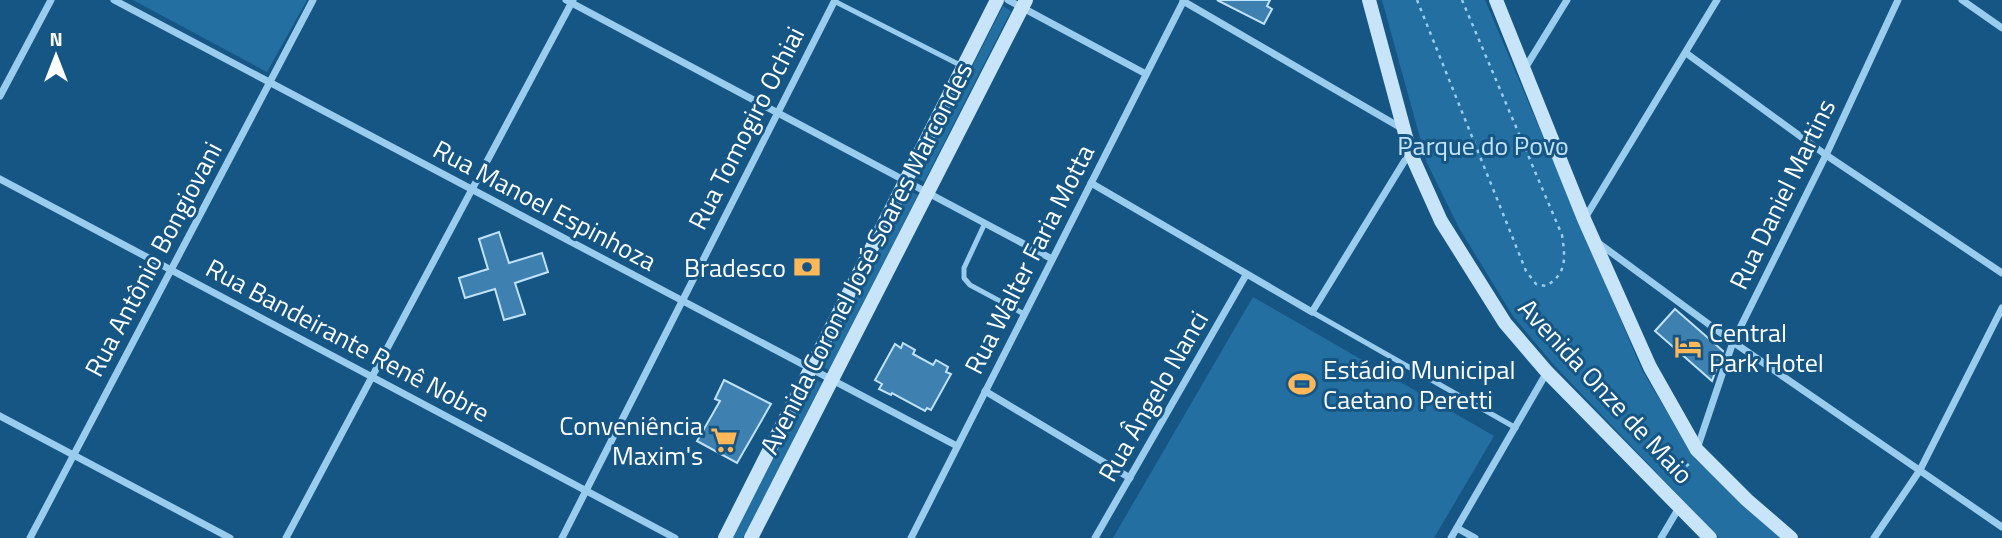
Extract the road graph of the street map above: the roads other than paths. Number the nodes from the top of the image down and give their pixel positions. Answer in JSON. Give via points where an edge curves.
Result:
{"nodes":[{"id":1,"x":51,"y":0,"type":"edge"},
{"id":2,"x":114,"y":0,"type":"edge"},
{"id":3,"x":313,"y":0,"type":"edge"},
{"id":4,"x":835,"y":0,"type":"edge"},
{"id":5,"x":997,"y":0,"type":"edge"},
{"id":6,"x":1008,"y":0,"type":"edge"},
{"id":7,"x":1184,"y":0,"type":"edge"},
{"id":8,"x":1369,"y":0,"type":"edge"},
{"id":9,"x":1496,"y":0,"type":"edge"},
{"id":10,"x":1567,"y":0,"type":"edge"},
{"id":11,"x":1717,"y":0,"type":"edge"},
{"id":12,"x":1898,"y":0,"type":"edge"},
{"id":13,"x":1962,"y":0,"type":"edge"},
{"id":14,"x":570,"y":1,"type":"edge"},
{"id":15,"x":1024,"y":4,"type":"edge"},
{"id":16,"x":2002,"y":27,"type":"edge"},
{"id":17,"x":1686,"y":53,"type":"junction"},
{"id":18,"x":963,"y":67,"type":"junction"},
{"id":19,"x":1524,"y":70,"type":"junction"},
{"id":20,"x":1146,"y":74,"type":"junction"},
{"id":21,"x":270,"y":83,"type":"junction"},
{"id":22,"x":0,"y":96,"type":"edge"},
{"id":23,"x":778,"y":113,"type":"junction"},
{"id":24,"x":1403,"y":129,"type":"junction"},
{"id":25,"x":1410,"y":152,"type":"junction"},
{"id":26,"x":1826,"y":155,"type":"junction"},
{"id":27,"x":0,"y":179,"type":"edge"},
{"id":28,"x":906,"y":181,"type":"junction"},
{"id":29,"x":1091,"y":183,"type":"junction"},
{"id":30,"x":472,"y":190,"type":"junction"},
{"id":31,"x":927,"y":192,"type":"junction"},
{"id":32,"x":1584,"y":219,"type":"junction"},
{"id":33,"x":985,"y":223,"type":"junction"},
{"id":34,"x":1594,"y":240,"type":"junction"},
{"id":35,"x":1052,"y":259,"type":"junction"},
{"id":36,"x":171,"y":270,"type":"junction"},
{"id":37,"x":2002,"y":274,"type":"edge"},
{"id":38,"x":1246,"y":275,"type":"junction"},
{"id":39,"x":682,"y":301,"type":"junction"},
{"id":40,"x":2002,"y":308,"type":"edge"},
{"id":41,"x":1312,"y":312,"type":"junction"},
{"id":42,"x":1024,"y":314,"type":"junction"},
{"id":43,"x":1733,"y":342,"type":"junction"},
{"id":44,"x":811,"y":369,"type":"junction"},
{"id":45,"x":1547,"y":372,"type":"junction"},
{"id":46,"x":372,"y":377,"type":"junction"},
{"id":47,"x":832,"y":380,"type":"junction"},
{"id":48,"x":985,"y":391,"type":"junction"},
{"id":49,"x":0,"y":416,"type":"edge"},
{"id":50,"x":1516,"y":428,"type":"junction"},
{"id":51,"x":957,"y":446,"type":"junction"},
{"id":52,"x":74,"y":455,"type":"junction"},
{"id":53,"x":1696,"y":455,"type":"junction"},
{"id":54,"x":1920,"y":470,"type":"junction"},
{"id":55,"x":1130,"y":478,"type":"junction"},
{"id":56,"x":586,"y":490,"type":"junction"},
{"id":57,"x":1680,"y":506,"type":"junction"},
{"id":58,"x":2002,"y":527,"type":"edge"},
{"id":59,"x":1457,"y":528,"type":"junction"},
{"id":60,"x":30,"y":538,"type":"edge"},
{"id":61,"x":230,"y":538,"type":"edge"},
{"id":62,"x":286,"y":538,"type":"edge"},
{"id":63,"x":562,"y":538,"type":"edge"},
{"id":64,"x":675,"y":538,"type":"edge"},
{"id":65,"x":725,"y":538,"type":"edge"},
{"id":66,"x":751,"y":538,"type":"edge"},
{"id":67,"x":911,"y":538,"type":"edge"},
{"id":68,"x":1095,"y":538,"type":"edge"},
{"id":69,"x":1451,"y":538,"type":"edge"},
{"id":70,"x":1475,"y":538,"type":"edge"},
{"id":71,"x":1661,"y":538,"type":"edge"},
{"id":72,"x":1710,"y":538,"type":"edge"},
{"id":73,"x":1791,"y":538,"type":"edge"},
{"id":74,"x":1874,"y":538,"type":"edge"}],
"edges":[{"from":1,"to":22,"type":"street"},
{"from":2,"to":21,"type":"street","name":"Rua Manoel Espinhoza"},
{"from":3,"to":21,"type":"street","name":"Rua Antônio Bongiovani"},
{"from":4,"to":18,"type":"lane"},
{"from":4,"to":23,"type":"street","name":"Rua Tomogiro Ochiai"},
{"from":5,"to":18,"type":"street","name":"Avenida Coronel José Soares Marcondes"},
{"from":6,"to":15,"type":"street"},
{"from":7,"to":20,"type":"street","name":"Rua Walter Faria Motta"},
{"from":7,"to":24,"type":"street"},
{"from":8,"to":24,"type":"street","name":"Avenida Onze de Maio"},
{"from":9,"to":19,"type":"street"},
{"from":10,"to":19,"type":"street"},
{"from":11,"to":17,"type":"street"},
{"from":12,"to":26,"type":"street","name":"Rua Daniel Martins"},
{"from":13,"to":16,"type":"street"},
{"from":14,"to":23,"type":"street"},
{"from":14,"to":30,"type":"street"},
{"from":15,"to":20,"type":"street"},
{"from":15,"to":31,"type":"street","name":"Avenida Coronel José Soares Marcondes"},
{"from":17,"to":26,"type":"street"},
{"from":17,"to":32,"type":"street"},
{"from":18,"to":28,"type":"street","name":"Avenida Coronel José Soares Marcondes"},
{"from":19,"to":32,"type":"street"},
{"from":20,"to":29,"type":"street","name":"Rua Walter Faria Motta"},
{"from":21,"to":30,"type":"street","name":"Rua Manoel Espinhoza"},
{"from":21,"to":36,"type":"street","name":"Rua Antônio Bongiovani"},
{"from":23,"to":28,"type":"street"},
{"from":23,"to":39,"type":"street","name":"Rua Tomogiro Ochiai"},
{"from":24,"to":25,"type":"street","name":"Avenida Onze de Maio"},
{"from":25,"to":41,"type":"street"},
{"from":25,"to":45,"type":"street","name":"Avenida Onze de Maio","via":[[1441,221],[1504,323]]},
{"from":26,"to":37,"type":"street"},
{"from":26,"to":43,"type":"street","name":"Rua Daniel Martins"},
{"from":27,"to":36,"type":"street","name":"Rua Bandeirante Renê Nobre"},
{"from":28,"to":31,"type":"street"},
{"from":28,"to":44,"type":"street","name":"Avenida Coronel José Soares Marcondes"},
{"from":29,"to":35,"type":"street","name":"Rua Walter Faria Motta"},
{"from":29,"to":38,"type":"street"},
{"from":30,"to":39,"type":"street","name":"Rua Manoel Espinhoza"},
{"from":30,"to":46,"type":"street"},
{"from":31,"to":33,"type":"street"},
{"from":31,"to":47,"type":"street","name":"Avenida Coronel José Soares Marcondes"},
{"from":32,"to":34,"type":"street"},
{"from":33,"to":35,"type":"street"},
{"from":33,"to":42,"type":"lane","via":[[964,268],[964,278]]},
{"from":34,"to":43,"type":"street"},
{"from":34,"to":53,"type":"street","via":[[1650,367]]},
{"from":35,"to":42,"type":"street","name":"Rua Walter Faria Motta"},
{"from":36,"to":46,"type":"street","name":"Rua Bandeirante Renê Nobre"},
{"from":36,"to":52,"type":"street","name":"Rua Antônio Bongiovani"},
{"from":38,"to":41,"type":"street"},
{"from":38,"to":55,"type":"street","name":"Rua Ângelo Nanci"},
{"from":39,"to":44,"type":"street","name":"Rua Manoel Espinhoza"},
{"from":39,"to":56,"type":"street","name":"Rua Tomogiro Ochiai"},
{"from":40,"to":54,"type":"street"},
{"from":41,"to":50,"type":"lane"},
{"from":42,"to":48,"type":"street","name":"Rua Walter Faria Motta"},
{"from":43,"to":53,"type":"street","name":"Rua Daniel Martins"},
{"from":43,"to":54,"type":"street"},
{"from":44,"to":47,"type":"street","name":"Rua Manoel Espinhoza"},
{"from":44,"to":65,"type":"street","name":"Avenida Coronel José Soares Marcondes"},
{"from":45,"to":50,"type":"street"},
{"from":45,"to":57,"type":"street","name":"Avenida Onze de Maio"},
{"from":46,"to":56,"type":"street","name":"Rua Bandeirante Renê Nobre"},
{"from":46,"to":62,"type":"street"},
{"from":47,"to":51,"type":"street","name":"Rua Manoel Espinhoza"},
{"from":47,"to":66,"type":"street","name":"Avenida Coronel José Soares Marcondes"},
{"from":48,"to":51,"type":"street","name":"Rua Walter Faria Motta"},
{"from":48,"to":55,"type":"street"},
{"from":49,"to":52,"type":"street"},
{"from":50,"to":59,"type":"street"},
{"from":51,"to":67,"type":"street","name":"Rua Walter Faria Motta"},
{"from":52,"to":60,"type":"street","name":"Rua Antônio Bongiovani"},
{"from":52,"to":61,"type":"street"},
{"from":53,"to":73,"type":"street"},
{"from":54,"to":58,"type":"street"},
{"from":54,"to":74,"type":"street"},
{"from":55,"to":68,"type":"street","name":"Rua Ângelo Nanci"},
{"from":56,"to":63,"type":"street","name":"Rua Tomogiro Ochiai"},
{"from":56,"to":64,"type":"street","name":"Rua Bandeirante Renê Nobre"},
{"from":57,"to":71,"type":"street"},
{"from":57,"to":72,"type":"street","name":"Avenida Onze de Maio"},
{"from":59,"to":69,"type":"street"},
{"from":59,"to":70,"type":"street"}]}
